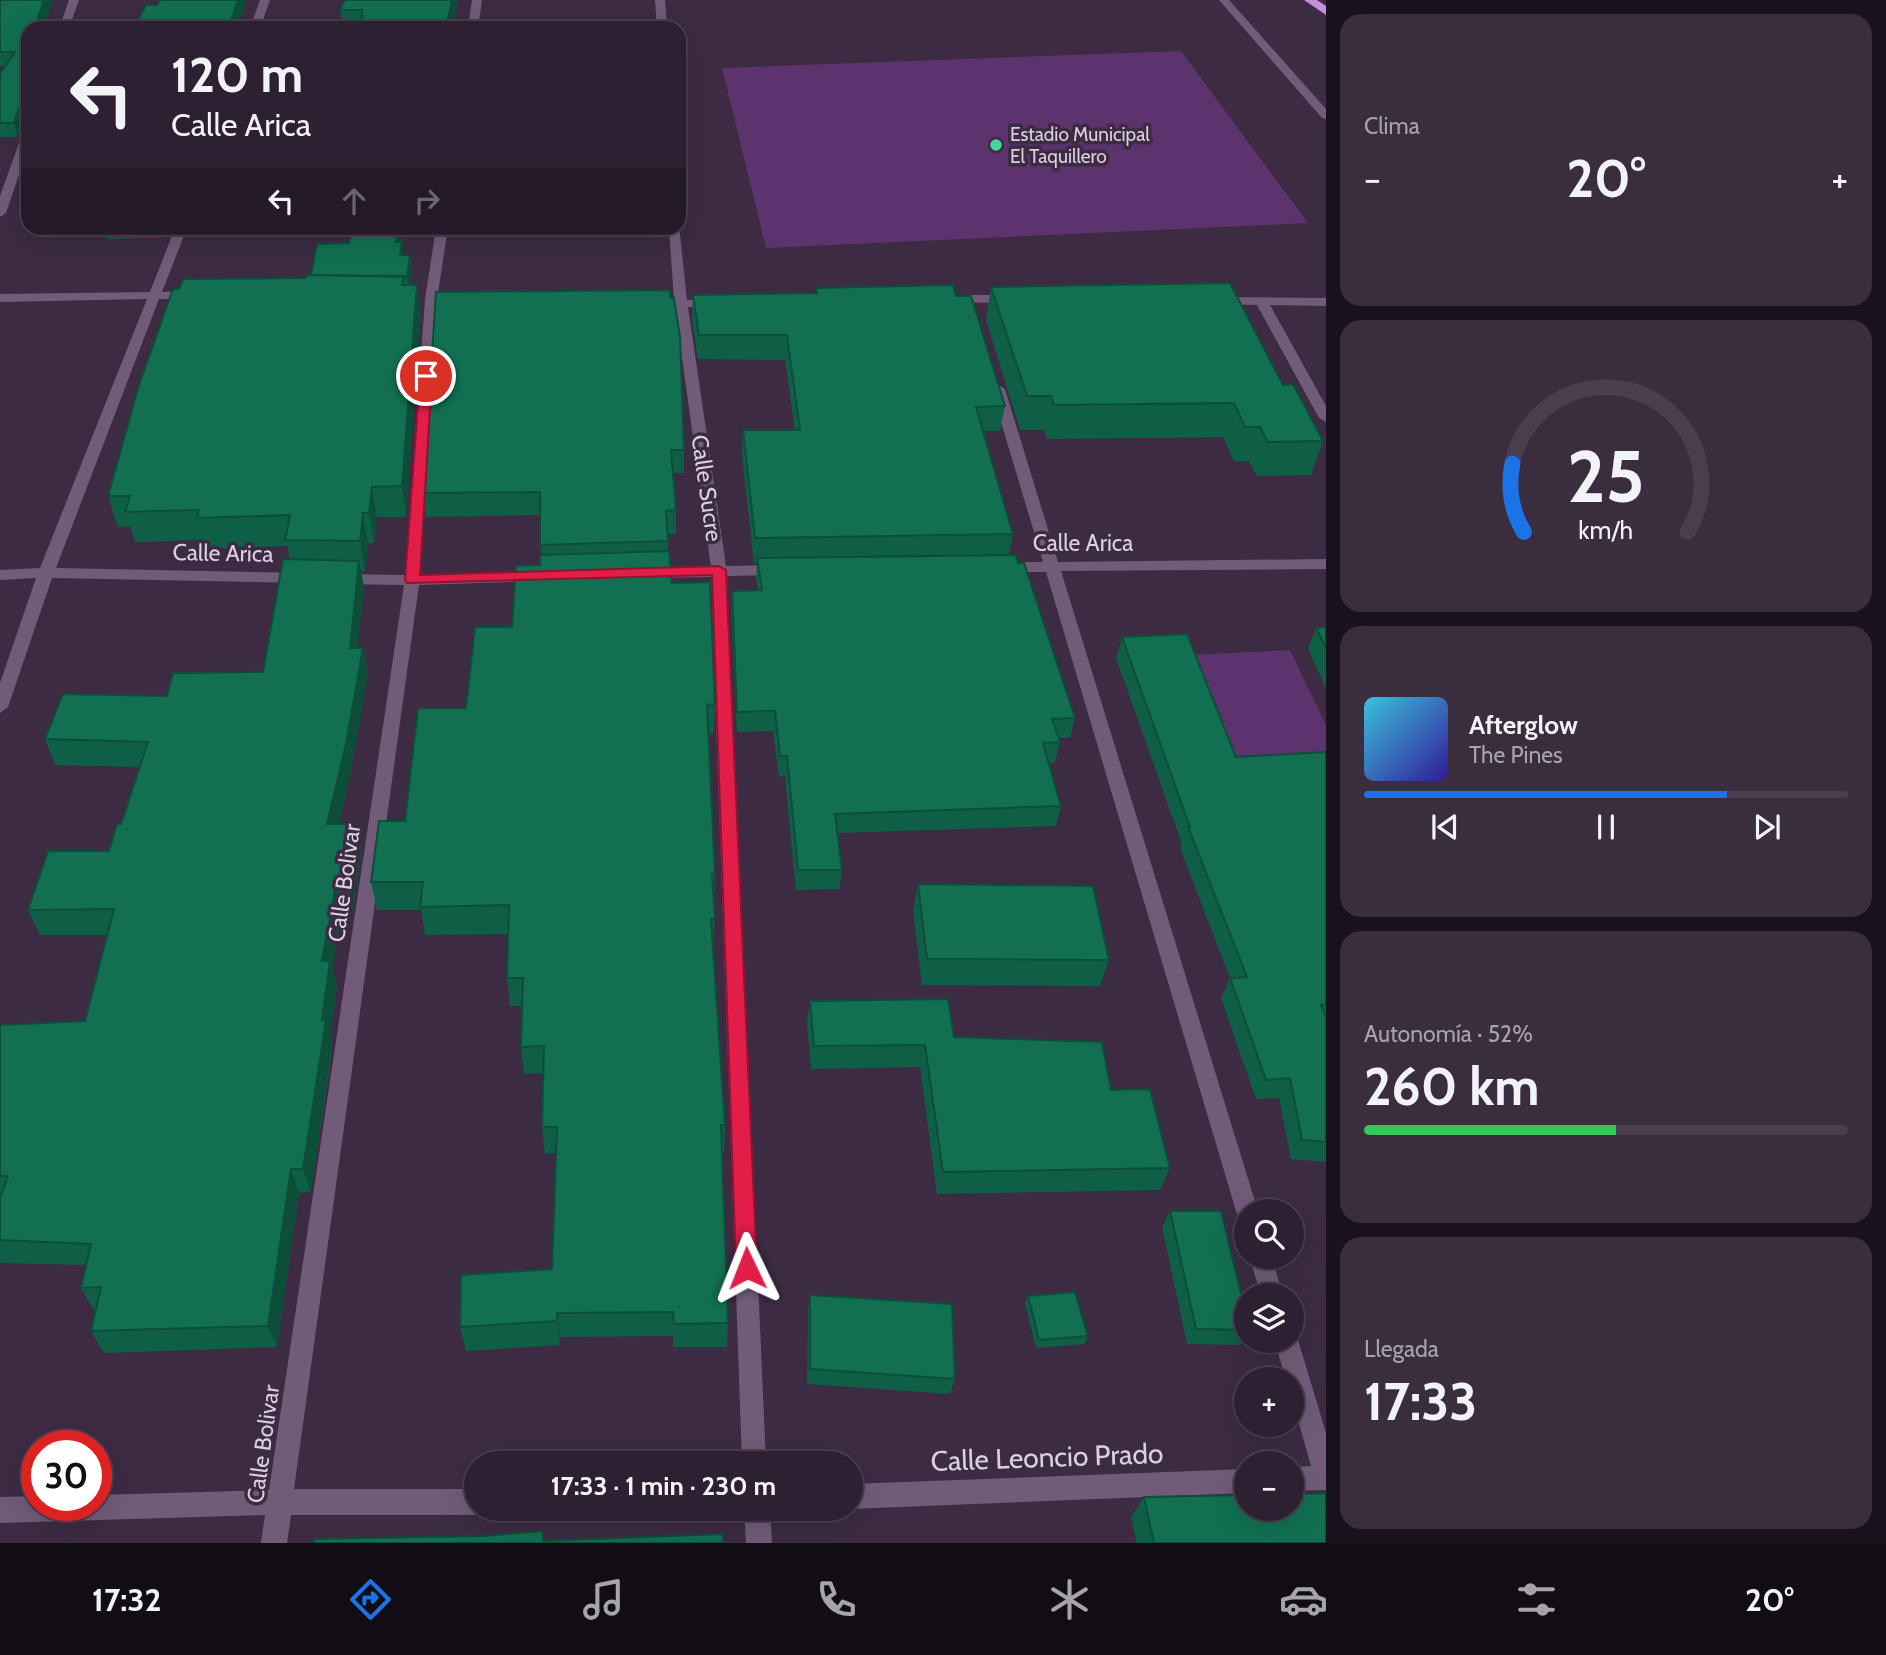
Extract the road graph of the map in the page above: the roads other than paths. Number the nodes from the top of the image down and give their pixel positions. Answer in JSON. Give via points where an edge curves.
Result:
{"nodes":[{"id":1,"x":74,"y":0,"type":"edge"},
{"id":2,"x":265,"y":0,"type":"edge"},
{"id":3,"x":477,"y":0,"type":"edge"},
{"id":4,"x":660,"y":0,"type":"edge"},
{"id":5,"x":1224,"y":0,"type":"edge"},
{"id":6,"x":1310,"y":0,"type":"edge"},
{"id":7,"x":1326,"y":12,"type":"edge"},
{"id":8,"x":66,"y":21,"type":"edge"},
{"id":9,"x":258,"y":21,"type":"edge"},
{"id":10,"x":474,"y":21,"type":"edge"},
{"id":11,"x":662,"y":21,"type":"edge"},
{"id":12,"x":1326,"y":116,"type":"edge"},
{"id":13,"x":21,"y":152,"type":"edge"},
{"id":14,"x":0,"y":213,"type":"edge"},
{"id":15,"x":177,"y":235,"type":"edge"},
{"id":16,"x":441,"y":235,"type":"edge"},
{"id":17,"x":676,"y":235,"type":"edge"},
{"id":18,"x":156,"y":295,"type":"junction"},
{"id":19,"x":211,"y":295,"type":"edge"},
{"id":20,"x":0,"y":298,"type":"edge"},
{"id":21,"x":929,"y":299,"type":"edge"},
{"id":22,"x":1025,"y":299,"type":"edge"},
{"id":23,"x":1206,"y":300,"type":"edge"},
{"id":24,"x":1261,"y":301,"type":"junction"},
{"id":25,"x":1326,"y":302,"type":"edge"},
{"id":26,"x":639,"y":303,"type":"edge"},
{"id":27,"x":736,"y":303,"type":"edge"},
{"id":28,"x":681,"y":304,"type":"junction"},
{"id":29,"x":993,"y":375,"type":"edge"},
{"id":30,"x":1326,"y":418,"type":"edge"},
{"id":31,"x":1326,"y":564,"type":"edge"},
{"id":32,"x":1052,"y":566,"type":"junction"},
{"id":33,"x":983,"y":567,"type":"edge"},
{"id":34,"x":803,"y":569,"type":"edge"},
{"id":35,"x":719,"y":570,"type":"junction"},
{"id":36,"x":46,"y":573,"type":"junction"},
{"id":37,"x":636,"y":573,"type":"edge"},
{"id":38,"x":0,"y":575,"type":"edge"},
{"id":39,"x":552,"y":576,"type":"edge"},
{"id":40,"x":412,"y":580,"type":"junction"},
{"id":41,"x":0,"y":707,"type":"edge"},
{"id":42,"x":1243,"y":1199,"type":"edge"},
{"id":43,"x":1290,"y":1353,"type":"edge"},
{"id":44,"x":754,"y":1451,"type":"edge"},
{"id":45,"x":1326,"y":1476,"type":"edge"},
{"id":46,"x":1304,"y":1478,"type":"edge"},
{"id":47,"x":1234,"y":1481,"type":"edge"},
{"id":48,"x":863,"y":1496,"type":"edge"},
{"id":49,"x":279,"y":1502,"type":"junction"},
{"id":50,"x":464,"y":1502,"type":"edge"},
{"id":51,"x":0,"y":1510,"type":"edge"},
{"id":52,"x":758,"y":1521,"type":"edge"},
{"id":53,"x":274,"y":1543,"type":"edge"},
{"id":54,"x":759,"y":1543,"type":"edge"}],
"edges":[{"from":1,"to":8,"type":"street"},
{"from":2,"to":9,"type":"street"},
{"from":3,"to":10,"type":"street"},
{"from":4,"to":11,"type":"street"},
{"from":5,"to":12,"type":"street"},
{"from":6,"to":7,"type":"highway"},
{"from":13,"to":14,"type":"street"},
{"from":15,"to":18,"type":"street"},
{"from":16,"to":40,"type":"street","name":"Calle Bolivar","via":[[431,299]]},
{"from":17,"to":28,"type":"street","name":"Calle Sucre"},
{"from":18,"to":19,"type":"street"},
{"from":18,"to":20,"type":"street"},
{"from":18,"to":36,"type":"street"},
{"from":21,"to":22,"type":"street","via":[[972,305]]},
{"from":23,"to":24,"type":"street"},
{"from":24,"to":25,"type":"street"},
{"from":24,"to":30,"type":"street"},
{"from":26,"to":28,"type":"street"},
{"from":27,"to":28,"type":"street"},
{"from":28,"to":35,"type":"street","name":"Calle Sucre"},
{"from":29,"to":32,"type":"street"},
{"from":31,"to":32,"type":"street","name":"Calle Arica"},
{"from":32,"to":33,"type":"street","name":"Calle Arica"},
{"from":32,"to":42,"type":"street"},
{"from":34,"to":35,"type":"street"},
{"from":35,"to":37,"type":"street"},
{"from":35,"to":44,"type":"street","name":"Calle Sucre"},
{"from":36,"to":38,"type":"street","name":"Calle Arica"},
{"from":36,"to":40,"type":"street","name":"Calle Arica"},
{"from":36,"to":41,"type":"street"},
{"from":39,"to":40,"type":"street","name":"Calle Arica"},
{"from":40,"to":49,"type":"street","name":"Calle Bolivar"},
{"from":43,"to":45,"type":"street"},
{"from":45,"to":46,"type":"street"},
{"from":47,"to":48,"type":"street","name":"Calle Leoncio Prado"},
{"from":49,"to":50,"type":"street"},
{"from":49,"to":51,"type":"street"},
{"from":49,"to":53,"type":"street","name":"Calle Bolivar"},
{"from":52,"to":54,"type":"street"}]}
